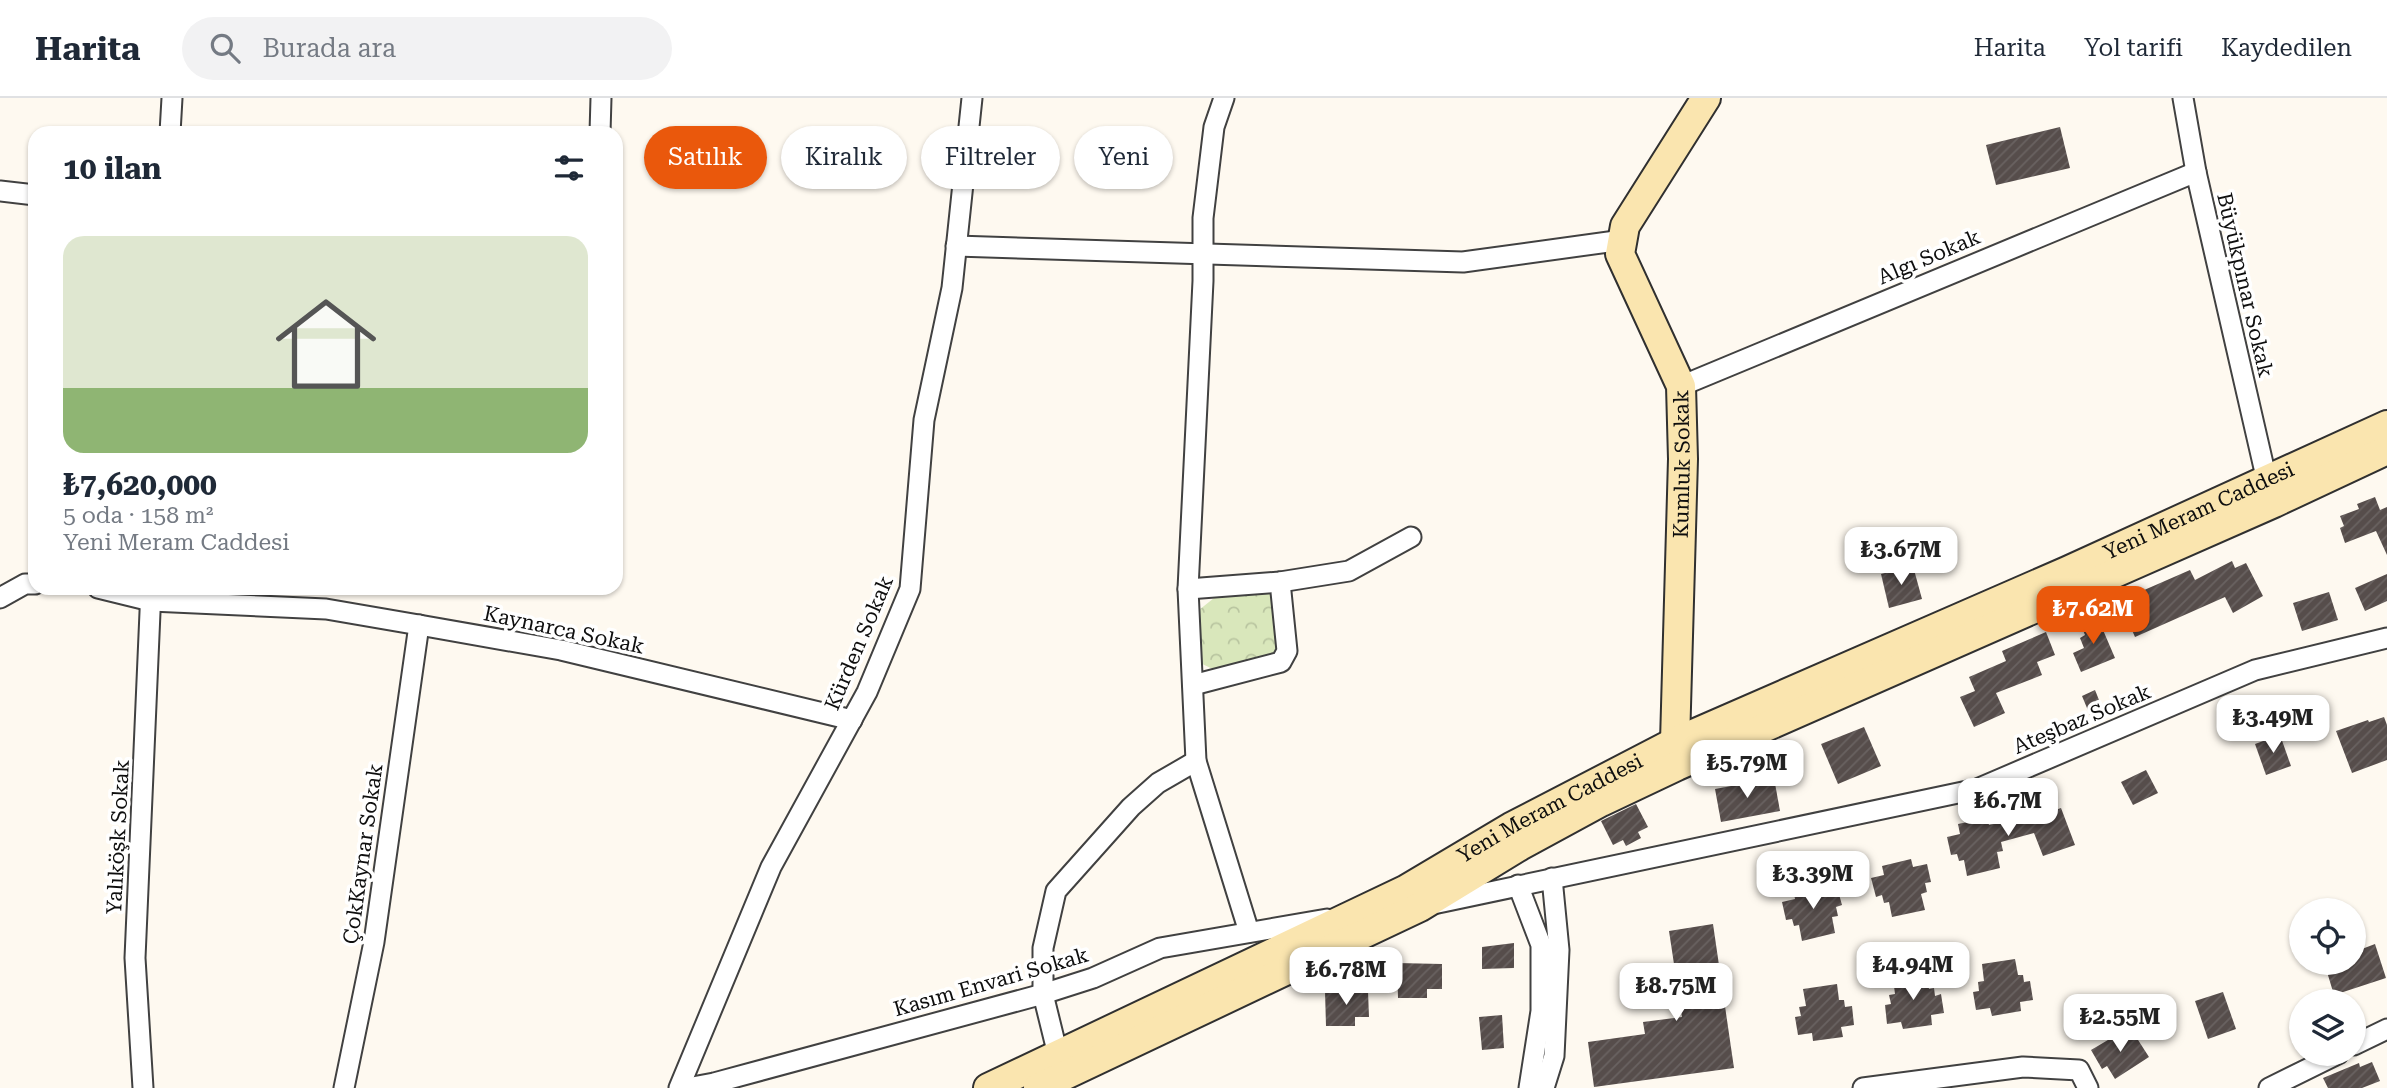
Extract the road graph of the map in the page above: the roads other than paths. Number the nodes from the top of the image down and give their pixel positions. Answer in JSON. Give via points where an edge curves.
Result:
{"nodes":[{"id":1,"x":172,"y":98,"type":"edge"},
{"id":2,"x":601,"y":98,"type":"edge"},
{"id":3,"x":972,"y":98,"type":"edge"},
{"id":4,"x":1224,"y":98,"type":"edge"},
{"id":5,"x":1706,"y":98,"type":"edge"},
{"id":6,"x":2183,"y":98,"type":"edge"},
{"id":7,"x":170,"y":126,"type":"edge"},
{"id":8,"x":600,"y":126,"type":"edge"},
{"id":9,"x":2196,"y":172,"type":"junction"},
{"id":10,"x":0,"y":191,"type":"edge"},
{"id":11,"x":28,"y":194,"type":"edge"},
{"id":12,"x":1623,"y":240,"type":"junction"},
{"id":13,"x":956,"y":246,"type":"junction"},
{"id":14,"x":1203,"y":253,"type":"junction"},
{"id":15,"x":1681,"y":386,"type":"junction"},
{"id":16,"x":2387,"y":425,"type":"edge"},
{"id":17,"x":2387,"y":450,"type":"edge"},
{"id":18,"x":2267,"y":481,"type":"junction"},
{"id":19,"x":1411,"y":537,"type":"dead end"},
{"id":20,"x":1280,"y":582,"type":"junction"},
{"id":21,"x":28,"y":584,"type":"edge"},
{"id":22,"x":1188,"y":589,"type":"junction"},
{"id":23,"x":151,"y":595,"type":"edge"},
{"id":24,"x":0,"y":598,"type":"edge"},
{"id":25,"x":419,"y":625,"type":"junction"},
{"id":26,"x":2387,"y":638,"type":"edge"},
{"id":27,"x":1193,"y":685,"type":"junction"},
{"id":28,"x":852,"y":720,"type":"junction"},
{"id":29,"x":1675,"y":742,"type":"junction"},
{"id":30,"x":1196,"y":761,"type":"junction"},
{"id":31,"x":1520,"y":846,"type":"junction"},
{"id":32,"x":1552,"y":878,"type":"junction"},
{"id":33,"x":1523,"y":884,"type":"junction"},
{"id":34,"x":1420,"y":907,"type":"junction"},
{"id":35,"x":1349,"y":915,"type":"junction"},
{"id":36,"x":1249,"y":932,"type":"junction"},
{"id":37,"x":1043,"y":994,"type":"junction"},
{"id":38,"x":2387,"y":1029,"type":"edge"},
{"id":39,"x":2366,"y":1039,"type":"edge"},
{"id":40,"x":1058,"y":1055,"type":"junction"},
{"id":41,"x":2314,"y":1066,"type":"edge"},
{"id":42,"x":1041,"y":1087,"type":"edge"},
{"id":43,"x":143,"y":1088,"type":"edge"},
{"id":44,"x":344,"y":1088,"type":"edge"},
{"id":45,"x":679,"y":1088,"type":"edge"},
{"id":46,"x":687,"y":1088,"type":"edge"},
{"id":47,"x":988,"y":1088,"type":"edge"},
{"id":48,"x":1529,"y":1088,"type":"edge"},
{"id":49,"x":1544,"y":1088,"type":"edge"},
{"id":50,"x":1863,"y":1088,"type":"edge"},
{"id":51,"x":2088,"y":1088,"type":"edge"},
{"id":52,"x":2269,"y":1088,"type":"edge"}],
"edges":[{"from":1,"to":7,"type":"street"},
{"from":2,"to":8,"type":"street"},
{"from":3,"to":13,"type":"street","name":"Kürden Sokak"},
{"from":4,"to":14,"type":"street","via":[[1214,127]]},
{"from":5,"to":12,"type":"main road","via":[[1625,226]]},
{"from":6,"to":9,"type":"street","name":"Büyükpınar Sokak"},
{"from":9,"to":15,"type":"street","name":"Algı Sokak"},
{"from":9,"to":18,"type":"street","name":"Büyükpınar Sokak"},
{"from":10,"to":11,"type":"street"},
{"from":12,"to":14,"type":"street","via":[[1463,262]]},
{"from":12,"to":15,"type":"main road","name":"Kumluk Sokak","via":[[1620,254]]},
{"from":13,"to":14,"type":"street"},
{"from":13,"to":28,"type":"street","name":"Kürden Sokak","via":[[952,288],[924,420],[910,589]]},
{"from":14,"to":22,"type":"street"},
{"from":15,"to":29,"type":"main road","name":"Kumluk Sokak"},
{"from":16,"to":18,"type":"main road","name":"Yeni Meram Caddesi"},
{"from":17,"to":31,"type":"main road","name":"Yeni Meram Caddesi","via":[[1677,766]]},
{"from":18,"to":29,"type":"main road","name":"Yeni Meram Caddesi"},
{"from":19,"to":20,"type":"street","via":[[1349,571]]},
{"from":20,"to":22,"type":"street"},
{"from":20,"to":27,"type":"street","via":[[1287,650],[1281,662]]},
{"from":21,"to":24,"type":"street"},
{"from":22,"to":27,"type":"street"},
{"from":23,"to":25,"type":"street","name":"Kaynarca Sokak","via":[[326,609]]},
{"from":23,"to":43,"type":"street","name":"Yalıköşk Sokak","via":[[135,958]]},
{"from":25,"to":28,"type":"street","name":"Kaynarca Sokak","via":[[561,650]]},
{"from":25,"to":44,"type":"street","name":"ÇokKaynar Sokak","via":[[374,942]]},
{"from":26,"to":32,"type":"street","name":"Ateşbaz Sokak","via":[[2255,670],[1977,789]]},
{"from":27,"to":30,"type":"street"},
{"from":28,"to":45,"type":"street","name":"Kürden Sokak","via":[[771,867]]},
{"from":29,"to":35,"type":"main road","name":"Yeni Meram Caddesi","via":[[1511,827],[1405,890]]},
{"from":30,"to":36,"type":"street"},
{"from":30,"to":37,"type":"street","via":[[1158,783],[1131,807],[1056,891],[1043,948]]},
{"from":31,"to":33,"type":"street"},
{"from":31,"to":34,"type":"main road","name":"Yeni Meram Caddesi"},
{"from":32,"to":33,"type":"street","name":"Ateşbaz Sokak"},
{"from":32,"to":49,"type":"street","via":[[1559,950],[1554,1056]]},
{"from":33,"to":34,"type":"street","name":"Ateşbaz Sokak"},
{"from":33,"to":48,"type":"street","via":[[1541,945],[1541,1011]]},
{"from":34,"to":42,"type":"main road","name":"Yeni Meram Caddesi"},
{"from":35,"to":36,"type":"street","name":"Kasım Envari Sokak"},
{"from":35,"to":40,"type":"main road","name":"Yeni Meram Caddesi"},
{"from":36,"to":37,"type":"street","name":"Kasım Envari Sokak","via":[[1160,948]]},
{"from":37,"to":40,"type":"street"},
{"from":37,"to":46,"type":"street","name":"Kasım Envari Sokak"},
{"from":38,"to":39,"type":"street"},
{"from":40,"to":47,"type":"main road","name":"Yeni Meram Caddesi"},
{"from":41,"to":52,"type":"street"},
{"from":50,"to":51,"type":"street","via":[[2023,1067],[2079,1070]]}]}
